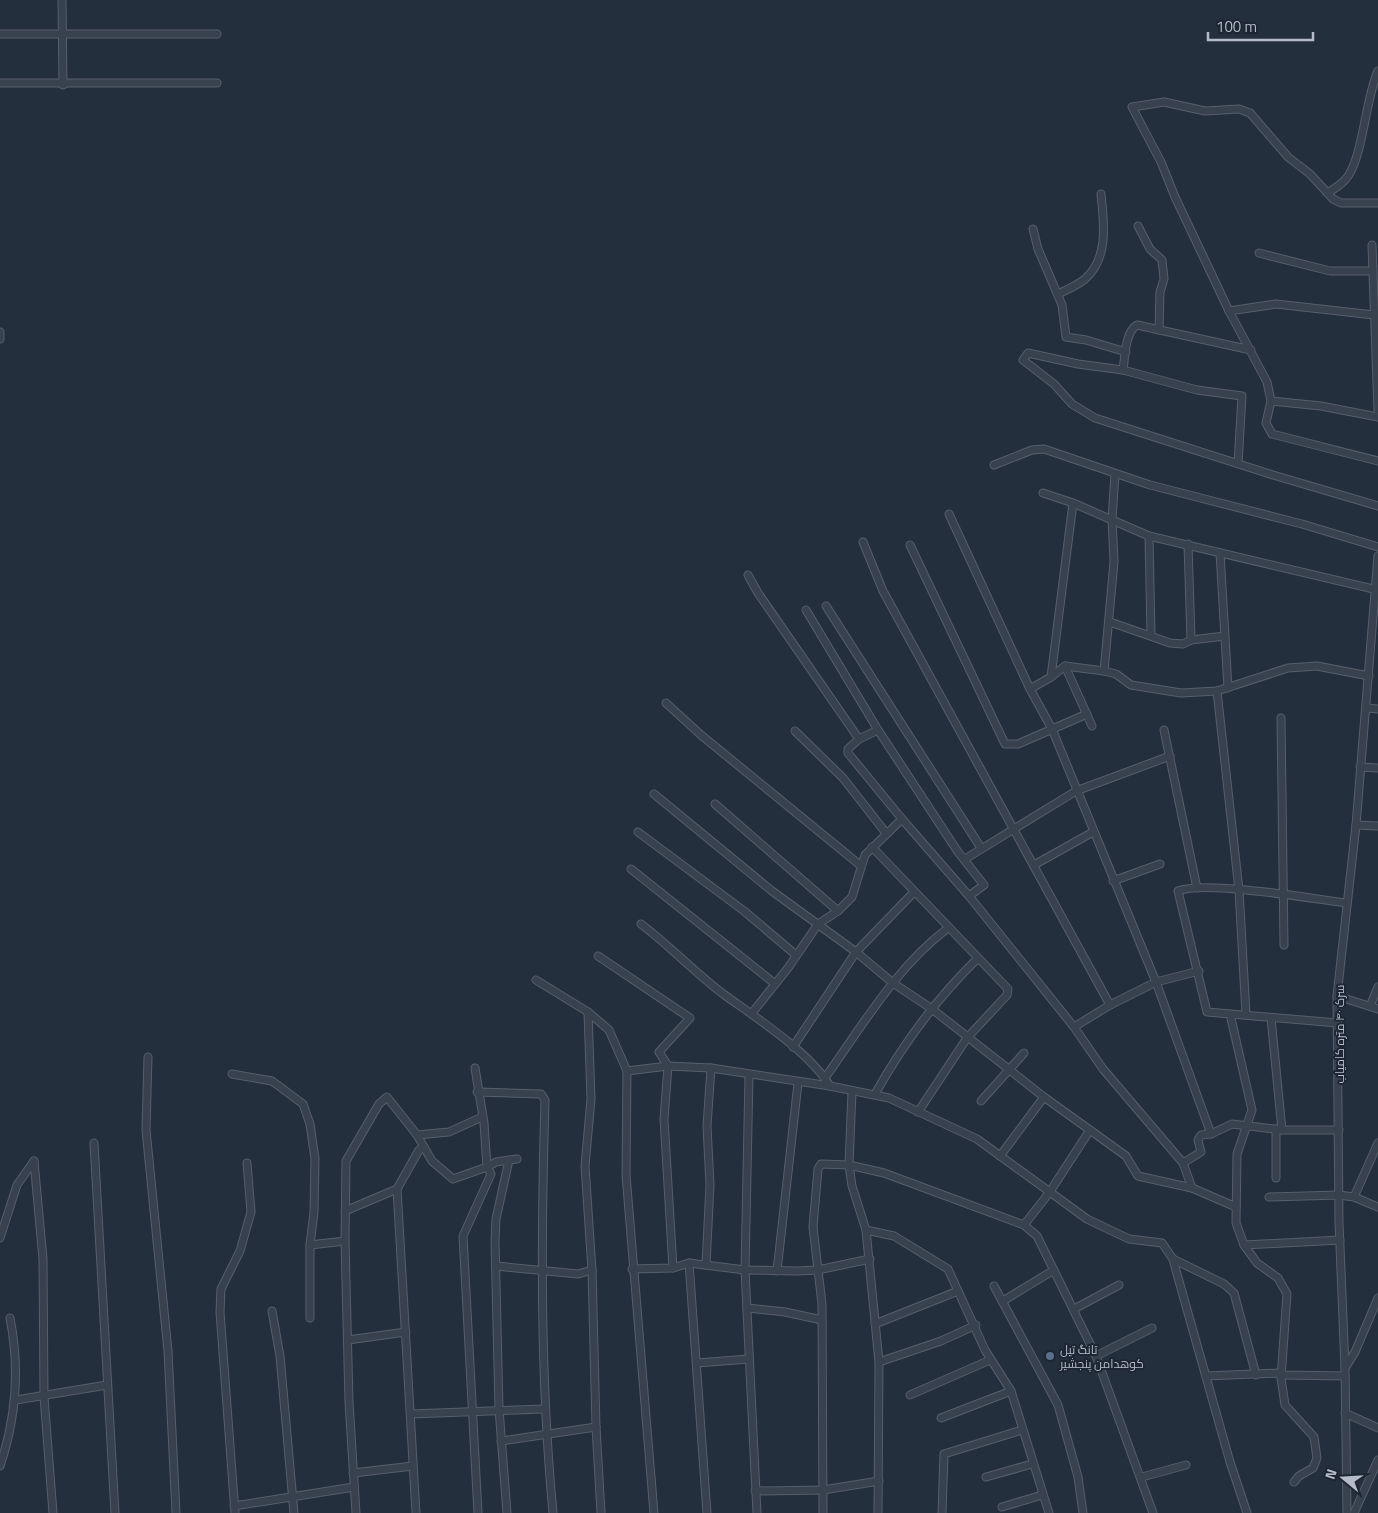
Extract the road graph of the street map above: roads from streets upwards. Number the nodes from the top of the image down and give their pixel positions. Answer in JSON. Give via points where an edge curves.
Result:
{"nodes":[{"id":1,"x":62,"y":0,"type":"edge"},
{"id":2,"x":0,"y":34,"type":"edge"},
{"id":3,"x":62,"y":34,"type":"junction"},
{"id":4,"x":217,"y":34,"type":"dead end"},
{"id":5,"x":1378,"y":71,"type":"edge"},
{"id":6,"x":0,"y":83,"type":"edge"},
{"id":7,"x":217,"y":83,"type":"dead end"},
{"id":8,"x":62,"y":85,"type":"junction"},
{"id":9,"x":1329,"y":192,"type":"junction"},
{"id":10,"x":1101,"y":194,"type":"dead end"},
{"id":11,"x":1378,"y":203,"type":"edge"},
{"id":12,"x":1138,"y":226,"type":"dead end"},
{"id":13,"x":1033,"y":229,"type":"dead end"},
{"id":14,"x":1372,"y":245,"type":"dead end"},
{"id":15,"x":1259,"y":253,"type":"dead end"},
{"id":16,"x":1373,"y":271,"type":"junction"},
{"id":17,"x":1058,"y":294,"type":"junction"},
{"id":18,"x":1229,"y":311,"type":"junction"},
{"id":19,"x":1374,"y":314,"type":"junction"},
{"id":20,"x":1159,"y":330,"type":"junction"},
{"id":21,"x":0,"y":332,"type":"edge"},
{"id":22,"x":0,"y":339,"type":"edge"},
{"id":23,"x":1251,"y":350,"type":"junction"},
{"id":24,"x":1126,"y":352,"type":"junction"},
{"id":25,"x":1123,"y":370,"type":"junction"},
{"id":26,"x":1270,"y":401,"type":"junction"},
{"id":27,"x":1378,"y":410,"type":"edge"},
{"id":28,"x":1378,"y":417,"type":"edge"},
{"id":29,"x":1378,"y":461,"type":"edge"},
{"id":30,"x":1238,"y":464,"type":"junction"},
{"id":31,"x":994,"y":465,"type":"dead end"},
{"id":32,"x":1115,"y":474,"type":"junction"},
{"id":33,"x":1043,"y":493,"type":"dead end"},
{"id":34,"x":1073,"y":503,"type":"junction"},
{"id":35,"x":1378,"y":506,"type":"edge"},
{"id":36,"x":949,"y":514,"type":"dead end"},
{"id":37,"x":1112,"y":519,"type":"junction"},
{"id":38,"x":1149,"y":536,"type":"junction"},
{"id":39,"x":863,"y":542,"type":"dead end"},
{"id":40,"x":1188,"y":544,"type":"junction"},
{"id":41,"x":910,"y":545,"type":"dead end"},
{"id":42,"x":1378,"y":547,"type":"edge"},
{"id":43,"x":1220,"y":553,"type":"junction"},
{"id":44,"x":1378,"y":556,"type":"edge"},
{"id":45,"x":748,"y":575,"type":"dead end"},
{"id":46,"x":1377,"y":590,"type":"edge"},
{"id":47,"x":826,"y":606,"type":"dead end"},
{"id":48,"x":806,"y":610,"type":"dead end"},
{"id":49,"x":1110,"y":622,"type":"junction"},
{"id":50,"x":1151,"y":635,"type":"junction"},
{"id":51,"x":1225,"y":636,"type":"junction"},
{"id":52,"x":1191,"y":640,"type":"junction"},
{"id":53,"x":1375,"y":648,"type":"edge"},
{"id":54,"x":1065,"y":666,"type":"junction"},
{"id":55,"x":1104,"y":671,"type":"junction"},
{"id":56,"x":1369,"y":676,"type":"junction"},
{"id":57,"x":1051,"y":677,"type":"junction"},
{"id":58,"x":1228,"y":688,"type":"junction"},
{"id":59,"x":1030,"y":689,"type":"junction"},
{"id":60,"x":1217,"y":691,"type":"junction"},
{"id":61,"x":666,"y":703,"type":"dead end"},
{"id":62,"x":1367,"y":708,"type":"junction"},
{"id":63,"x":1378,"y":709,"type":"edge"},
{"id":64,"x":1087,"y":714,"type":"junction"},
{"id":65,"x":1281,"y":718,"type":"dead end"},
{"id":66,"x":1092,"y":726,"type":"dead end"},
{"id":67,"x":1052,"y":729,"type":"junction"},
{"id":68,"x":878,"y":730,"type":"junction"},
{"id":69,"x":1164,"y":730,"type":"dead end"},
{"id":70,"x":795,"y":731,"type":"dead end"},
{"id":71,"x":859,"y":740,"type":"junction"},
{"id":72,"x":1170,"y":756,"type":"junction"},
{"id":73,"x":1360,"y":767,"type":"junction"},
{"id":74,"x":1378,"y":768,"type":"edge"},
{"id":75,"x":1076,"y":791,"type":"junction"},
{"id":76,"x":654,"y":794,"type":"dead end"},
{"id":77,"x":716,"y":804,"type":"dead end"},
{"id":78,"x":902,"y":819,"type":"junction"},
{"id":79,"x":1356,"y":825,"type":"junction"},
{"id":80,"x":1378,"y":826,"type":"edge"},
{"id":81,"x":1013,"y":829,"type":"junction"},
{"id":82,"x":638,"y":832,"type":"dead end"},
{"id":83,"x":1093,"y":832,"type":"junction"},
{"id":84,"x":886,"y":833,"type":"junction"},
{"id":85,"x":872,"y":847,"type":"junction"},
{"id":86,"x":981,"y":848,"type":"junction"},
{"id":87,"x":965,"y":859,"type":"junction"},
{"id":88,"x":1160,"y":864,"type":"dead end"},
{"id":89,"x":860,"y":865,"type":"junction"},
{"id":90,"x":1034,"y":865,"type":"junction"},
{"id":91,"x":631,"y":869,"type":"dead end"},
{"id":92,"x":1113,"y":881,"type":"junction"},
{"id":93,"x":1197,"y":888,"type":"junction"},
{"id":94,"x":1239,"y":890,"type":"junction"},
{"id":95,"x":914,"y":892,"type":"junction"},
{"id":96,"x":1282,"y":895,"type":"junction"},
{"id":97,"x":969,"y":896,"type":"junction"},
{"id":98,"x":1347,"y":903,"type":"junction"},
{"id":99,"x":838,"y":911,"type":"junction"},
{"id":100,"x":641,"y":924,"type":"dead end"},
{"id":101,"x":818,"y":924,"type":"junction"},
{"id":102,"x":948,"y":928,"type":"junction"},
{"id":103,"x":1284,"y":945,"type":"dead end"},
{"id":104,"x":856,"y":952,"type":"junction"},
{"id":105,"x":796,"y":955,"type":"junction"},
{"id":106,"x":598,"y":956,"type":"dead end"},
{"id":107,"x":978,"y":958,"type":"junction"},
{"id":108,"x":1199,"y":971,"type":"junction"},
{"id":109,"x":536,"y":980,"type":"dead end"},
{"id":110,"x":1156,"y":982,"type":"junction"},
{"id":111,"x":774,"y":983,"type":"junction"},
{"id":112,"x":894,"y":983,"type":"junction"},
{"id":113,"x":1378,"y":987,"type":"edge"},
{"id":114,"x":1337,"y":996,"type":"junction"},
{"id":115,"x":1110,"y":1005,"type":"junction"},
{"id":116,"x":1370,"y":1006,"type":"junction"},
{"id":117,"x":932,"y":1009,"type":"junction"},
{"id":118,"x":1378,"y":1009,"type":"edge"},
{"id":119,"x":588,"y":1012,"type":"junction"},
{"id":120,"x":752,"y":1013,"type":"junction"},
{"id":121,"x":1230,"y":1014,"type":"junction"},
{"id":122,"x":1246,"y":1014,"type":"junction"},
{"id":123,"x":1271,"y":1018,"type":"junction"},
{"id":124,"x":1338,"y":1023,"type":"junction"},
{"id":125,"x":1074,"y":1027,"type":"junction"},
{"id":126,"x":967,"y":1038,"type":"junction"},
{"id":127,"x":793,"y":1047,"type":"junction"},
{"id":128,"x":1024,"y":1053,"type":"dead end"},
{"id":129,"x":148,"y":1057,"type":"dead end"},
{"id":130,"x":668,"y":1066,"type":"junction"},
{"id":131,"x":474,"y":1068,"type":"dead end"},
{"id":132,"x":711,"y":1068,"type":"junction"},
{"id":133,"x":1008,"y":1069,"type":"junction"},
{"id":134,"x":627,"y":1071,"type":"junction"},
{"id":135,"x":232,"y":1074,"type":"dead end"},
{"id":136,"x":749,"y":1076,"type":"junction"},
{"id":137,"x":825,"y":1078,"type":"junction"},
{"id":138,"x":798,"y":1083,"type":"junction"},
{"id":139,"x":830,"y":1086,"type":"junction"},
{"id":140,"x":852,"y":1090,"type":"junction"},
{"id":141,"x":478,"y":1092,"type":"junction"},
{"id":142,"x":875,"y":1094,"type":"junction"},
{"id":143,"x":1044,"y":1097,"type":"junction"},
{"id":144,"x":981,"y":1101,"type":"dead end"},
{"id":145,"x":918,"y":1112,"type":"junction"},
{"id":146,"x":482,"y":1117,"type":"junction"},
{"id":147,"x":1248,"y":1125,"type":"junction"},
{"id":148,"x":1090,"y":1130,"type":"junction"},
{"id":149,"x":1279,"y":1130,"type":"junction"},
{"id":150,"x":1339,"y":1130,"type":"junction"},
{"id":151,"x":1211,"y":1134,"type":"junction"},
{"id":152,"x":418,"y":1135,"type":"junction"},
{"id":153,"x":94,"y":1143,"type":"dead end"},
{"id":154,"x":1378,"y":1143,"type":"edge"},
{"id":155,"x":424,"y":1147,"type":"junction"},
{"id":156,"x":1000,"y":1156,"type":"junction"},
{"id":157,"x":517,"y":1159,"type":"dead end"},
{"id":158,"x":509,"y":1160,"type":"junction"},
{"id":159,"x":247,"y":1163,"type":"dead end"},
{"id":160,"x":1183,"y":1163,"type":"junction"},
{"id":161,"x":850,"y":1165,"type":"junction"},
{"id":162,"x":487,"y":1167,"type":"junction"},
{"id":163,"x":1276,"y":1178,"type":"dead end"},
{"id":164,"x":397,"y":1188,"type":"junction"},
{"id":165,"x":1192,"y":1188,"type":"junction"},
{"id":166,"x":1049,"y":1193,"type":"junction"},
{"id":167,"x":1339,"y":1195,"type":"junction"},
{"id":168,"x":1269,"y":1197,"type":"dead end"},
{"id":169,"x":1354,"y":1197,"type":"junction"},
{"id":170,"x":1236,"y":1207,"type":"junction"},
{"id":171,"x":1378,"y":1208,"type":"edge"},
{"id":172,"x":345,"y":1211,"type":"junction"},
{"id":173,"x":1024,"y":1225,"type":"junction"},
{"id":174,"x":866,"y":1230,"type":"junction"},
{"id":175,"x":0,"y":1238,"type":"edge"},
{"id":176,"x":1340,"y":1240,"type":"junction"},
{"id":177,"x":345,"y":1241,"type":"junction"},
{"id":178,"x":310,"y":1245,"type":"junction"},
{"id":179,"x":1244,"y":1245,"type":"junction"},
{"id":180,"x":870,"y":1259,"type":"junction"},
{"id":181,"x":1172,"y":1259,"type":"junction"},
{"id":182,"x":689,"y":1263,"type":"junction"},
{"id":183,"x":706,"y":1265,"type":"junction"},
{"id":184,"x":496,"y":1266,"type":"junction"},
{"id":185,"x":673,"y":1268,"type":"junction"},
{"id":186,"x":632,"y":1269,"type":"junction"},
{"id":187,"x":592,"y":1270,"type":"junction"},
{"id":188,"x":745,"y":1270,"type":"junction"},
{"id":189,"x":818,"y":1270,"type":"junction"},
{"id":190,"x":1054,"y":1270,"type":"junction"},
{"id":191,"x":777,"y":1271,"type":"junction"},
{"id":192,"x":542,"y":1272,"type":"junction"},
{"id":193,"x":1119,"y":1285,"type":"dead end"},
{"id":194,"x":994,"y":1286,"type":"dead end"},
{"id":195,"x":958,"y":1291,"type":"junction"},
{"id":196,"x":1378,"y":1298,"type":"edge"},
{"id":197,"x":1003,"y":1301,"type":"junction"},
{"id":198,"x":747,"y":1308,"type":"junction"},
{"id":199,"x":1074,"y":1309,"type":"junction"},
{"id":200,"x":272,"y":1310,"type":"dead end"},
{"id":201,"x":10,"y":1318,"type":"dead end"},
{"id":202,"x":310,"y":1318,"type":"dead end"},
{"id":203,"x":822,"y":1320,"type":"junction"},
{"id":204,"x":875,"y":1324,"type":"junction"},
{"id":205,"x":976,"y":1325,"type":"junction"},
{"id":206,"x":1152,"y":1328,"type":"dead end"},
{"id":207,"x":406,"y":1332,"type":"junction"},
{"id":208,"x":348,"y":1340,"type":"junction"},
{"id":209,"x":1096,"y":1356,"type":"junction"},
{"id":210,"x":749,"y":1359,"type":"junction"},
{"id":211,"x":990,"y":1360,"type":"junction"},
{"id":212,"x":878,"y":1362,"type":"junction"},
{"id":213,"x":697,"y":1363,"type":"junction"},
{"id":214,"x":1345,"y":1372,"type":"junction"},
{"id":215,"x":1281,"y":1373,"type":"junction"},
{"id":216,"x":1256,"y":1375,"type":"junction"},
{"id":217,"x":1206,"y":1376,"type":"junction"},
{"id":218,"x":107,"y":1385,"type":"junction"},
{"id":219,"x":1010,"y":1391,"type":"junction"},
{"id":220,"x":910,"y":1395,"type":"dead end"},
{"id":221,"x":44,"y":1397,"type":"junction"},
{"id":222,"x":16,"y":1400,"type":"junction"},
{"id":223,"x":499,"y":1409,"type":"junction"},
{"id":224,"x":544,"y":1409,"type":"junction"},
{"id":225,"x":472,"y":1410,"type":"junction"},
{"id":226,"x":1345,"y":1413,"type":"junction"},
{"id":227,"x":411,"y":1414,"type":"junction"},
{"id":228,"x":941,"y":1418,"type":"dead end"},
{"id":229,"x":596,"y":1427,"type":"junction"},
{"id":230,"x":1378,"y":1428,"type":"edge"},
{"id":231,"x":1022,"y":1430,"type":"junction"},
{"id":232,"x":546,"y":1435,"type":"junction"},
{"id":233,"x":501,"y":1441,"type":"junction"},
{"id":234,"x":1378,"y":1460,"type":"edge"},
{"id":235,"x":1032,"y":1464,"type":"junction"},
{"id":236,"x":1186,"y":1465,"type":"dead end"},
{"id":237,"x":0,"y":1466,"type":"edge"},
{"id":238,"x":413,"y":1466,"type":"junction"},
{"id":239,"x":354,"y":1473,"type":"junction"},
{"id":240,"x":986,"y":1477,"type":"dead end"},
{"id":241,"x":1142,"y":1477,"type":"junction"},
{"id":242,"x":879,"y":1482,"type":"junction"},
{"id":243,"x":1294,"y":1482,"type":"dead end"},
{"id":244,"x":354,"y":1487,"type":"junction"},
{"id":245,"x":824,"y":1490,"type":"junction"},
{"id":246,"x":756,"y":1491,"type":"junction"},
{"id":247,"x":1042,"y":1495,"type":"junction"},
{"id":248,"x":292,"y":1496,"type":"junction"},
{"id":249,"x":1002,"y":1507,"type":"dead end"},
{"id":250,"x":235,"y":1510,"type":"edge"},
{"id":251,"x":53,"y":1513,"type":"edge"},
{"id":252,"x":115,"y":1513,"type":"edge"},
{"id":253,"x":176,"y":1513,"type":"edge"},
{"id":254,"x":294,"y":1513,"type":"edge"},
{"id":255,"x":356,"y":1513,"type":"edge"},
{"id":256,"x":416,"y":1513,"type":"edge"},
{"id":257,"x":478,"y":1513,"type":"edge"},
{"id":258,"x":507,"y":1513,"type":"edge"},
{"id":259,"x":553,"y":1513,"type":"edge"},
{"id":260,"x":601,"y":1513,"type":"edge"},
{"id":261,"x":654,"y":1513,"type":"edge"},
{"id":262,"x":707,"y":1513,"type":"edge"},
{"id":263,"x":757,"y":1513,"type":"edge"},
{"id":264,"x":823,"y":1513,"type":"edge"},
{"id":265,"x":878,"y":1513,"type":"edge"},
{"id":266,"x":942,"y":1513,"type":"edge"},
{"id":267,"x":1049,"y":1513,"type":"edge"},
{"id":268,"x":1083,"y":1513,"type":"edge"},
{"id":269,"x":1153,"y":1513,"type":"edge"},
{"id":270,"x":1247,"y":1513,"type":"edge"},
{"id":271,"x":1347,"y":1513,"type":"edge"},
{"id":272,"x":1354,"y":1513,"type":"edge"}],
"edges":[{"from":1,"to":3,"type":"street"},
{"from":2,"to":3,"type":"street"},
{"from":3,"to":4,"type":"street"},
{"from":3,"to":8,"type":"street"},
{"from":5,"to":9,"type":"street","via":[[1353,167],[1346,180]]},
{"from":6,"to":8,"type":"street"},
{"from":7,"to":8,"type":"street"},
{"from":9,"to":11,"type":"street","via":[[1340,203]]},
{"from":9,"to":18,"type":"street","via":[[1288,157],[1250,113],[1239,109],[1205,111],[1164,102],[1132,107]]},
{"from":10,"to":17,"type":"street","via":[[1104,240],[1097,263],[1085,279]]},
{"from":12,"to":20,"type":"street","via":[[1150,249],[1162,260],[1164,279],[1160,292]]},
{"from":13,"to":17,"type":"street"},
{"from":14,"to":16,"type":"street"},
{"from":15,"to":16,"type":"street","via":[[1330,271]]},
{"from":16,"to":19,"type":"street"},
{"from":17,"to":24,"type":"street","via":[[1066,337]]},
{"from":18,"to":19,"type":"street","via":[[1276,304]]},
{"from":18,"to":23,"type":"street"},
{"from":19,"to":27,"type":"street"},
{"from":20,"to":23,"type":"street"},
{"from":20,"to":24,"type":"street","via":[[1137,325],[1132,328]]},
{"from":21,"to":22,"type":"street"},
{"from":23,"to":26,"type":"street","via":[[1266,382]]},
{"from":24,"to":25,"type":"street"},
{"from":25,"to":30,"type":"street","via":[[1197,390],[1242,396]]},
{"from":25,"to":30,"type":"street","via":[[1028,353],[1023,360],[1054,384],[1072,404],[1095,418]]},
{"from":26,"to":28,"type":"street","via":[[1321,406]]},
{"from":26,"to":29,"type":"street","via":[[1266,423],[1272,434]]},
{"from":30,"to":35,"type":"street"},
{"from":31,"to":32,"type":"street","via":[[1032,450],[1044,449]]},
{"from":32,"to":37,"type":"street"},
{"from":32,"to":42,"type":"street"},
{"from":33,"to":34,"type":"street"},
{"from":34,"to":37,"type":"street"},
{"from":34,"to":57,"type":"street"},
{"from":36,"to":59,"type":"street"},
{"from":37,"to":38,"type":"street"},
{"from":37,"to":49,"type":"street","via":[[1114,562]]},
{"from":38,"to":40,"type":"street"},
{"from":38,"to":50,"type":"street"},
{"from":39,"to":81,"type":"street","via":[[883,591]]},
{"from":40,"to":43,"type":"street"},
{"from":40,"to":52,"type":"street"},
{"from":41,"to":67,"type":"street","via":[[1005,744],[1018,744]]},
{"from":43,"to":46,"type":"street"},
{"from":43,"to":51,"type":"street"},
{"from":44,"to":46,"type":"street","name":"سرک ۴۰ متره کامیاب"},
{"from":45,"to":71,"type":"street"},
{"from":46,"to":53,"type":"street","name":"سرک ۴۰ متره کامیاب"},
{"from":47,"to":86,"type":"street"},
{"from":48,"to":68,"type":"street"},
{"from":49,"to":50,"type":"street"},
{"from":49,"to":55,"type":"street"},
{"from":50,"to":52,"type":"street","via":[[1170,643],[1183,644]]},
{"from":51,"to":52,"type":"street"},
{"from":51,"to":58,"type":"street"},
{"from":53,"to":56,"type":"street","name":"سرک ۴۰ متره کامیاب"},
{"from":54,"to":55,"type":"street"},
{"from":54,"to":57,"type":"street"},
{"from":54,"to":64,"type":"street"},
{"from":55,"to":60,"type":"street","via":[[1116,674],[1131,685],[1181,693]]},
{"from":56,"to":58,"type":"street","via":[[1317,666],[1288,668]]},
{"from":56,"to":62,"type":"street","name":"سرک ۴۰ متره کامیاب"},
{"from":57,"to":59,"type":"street"},
{"from":58,"to":60,"type":"street"},
{"from":59,"to":67,"type":"street"},
{"from":60,"to":94,"type":"street"},
{"from":61,"to":89,"type":"street"},
{"from":62,"to":63,"type":"street"},
{"from":62,"to":73,"type":"street","name":"سرک ۴۰ متره کامیاب"},
{"from":64,"to":66,"type":"street"},
{"from":64,"to":67,"type":"street"},
{"from":65,"to":96,"type":"street"},
{"from":67,"to":75,"type":"street"},
{"from":68,"to":71,"type":"street"},
{"from":68,"to":87,"type":"street"},
{"from":69,"to":72,"type":"street"},
{"from":70,"to":84,"type":"street","via":[[843,778]]},
{"from":71,"to":78,"type":"street","via":[[848,749],[848,753]]},
{"from":72,"to":75,"type":"street"},
{"from":72,"to":93,"type":"street"},
{"from":73,"to":74,"type":"street"},
{"from":73,"to":79,"type":"street","name":"سرک ۴۰ متره کامیاب"},
{"from":75,"to":81,"type":"street"},
{"from":75,"to":83,"type":"street"},
{"from":76,"to":101,"type":"street","via":[[772,891]]},
{"from":77,"to":99,"type":"street"},
{"from":78,"to":84,"type":"street"},
{"from":78,"to":97,"type":"street"},
{"from":79,"to":80,"type":"street"},
{"from":79,"to":98,"type":"street","name":"سرک ۴۰ متره کامیاب"},
{"from":81,"to":86,"type":"street"},
{"from":81,"to":90,"type":"street"},
{"from":82,"to":105,"type":"street","via":[[744,911]]},
{"from":83,"to":90,"type":"street"},
{"from":83,"to":92,"type":"street"},
{"from":84,"to":85,"type":"street"},
{"from":85,"to":89,"type":"street"},
{"from":85,"to":95,"type":"street"},
{"from":86,"to":87,"type":"street"},
{"from":87,"to":97,"type":"street","via":[[984,885]]},
{"from":88,"to":92,"type":"street"},
{"from":89,"to":99,"type":"street","via":[[852,897]]},
{"from":90,"to":115,"type":"street"},
{"from":91,"to":111,"type":"street"},
{"from":92,"to":110,"type":"street"},
{"from":93,"to":94,"type":"street"},
{"from":93,"to":108,"type":"street","via":[[1178,892]]},
{"from":94,"to":96,"type":"street"},
{"from":94,"to":122,"type":"street"},
{"from":95,"to":102,"type":"street"},
{"from":95,"to":104,"type":"street"},
{"from":96,"to":98,"type":"street"},
{"from":96,"to":103,"type":"street"},
{"from":97,"to":125,"type":"street"},
{"from":98,"to":114,"type":"street","name":"سرک ۴۰ متره کامیاب"},
{"from":99,"to":101,"type":"street"},
{"from":100,"to":120,"type":"street","via":[[725,995]]},
{"from":101,"to":104,"type":"street"},
{"from":101,"to":105,"type":"street"},
{"from":102,"to":107,"type":"street"},
{"from":102,"to":112,"type":"street","via":[[926,945]]},
{"from":104,"to":112,"type":"street"},
{"from":104,"to":127,"type":"street"},
{"from":105,"to":111,"type":"street"},
{"from":106,"to":130,"type":"street","via":[[690,1018],[660,1052]]},
{"from":107,"to":117,"type":"street"},
{"from":107,"to":126,"type":"street","via":[[1008,988],[1007,995]]},
{"from":108,"to":110,"type":"street"},
{"from":108,"to":121,"type":"street","via":[[1207,1012]]},
{"from":109,"to":119,"type":"street"},
{"from":110,"to":115,"type":"street"},
{"from":110,"to":151,"type":"street"},
{"from":111,"to":120,"type":"street"},
{"from":112,"to":117,"type":"street"},
{"from":112,"to":137,"type":"street"},
{"from":113,"to":116,"type":"street"},
{"from":114,"to":116,"type":"street"},
{"from":114,"to":124,"type":"street","name":"سرک ۴۰ متره کامیاب"},
{"from":115,"to":125,"type":"street"},
{"from":116,"to":118,"type":"street"},
{"from":117,"to":126,"type":"street"},
{"from":117,"to":142,"type":"street","via":[[899,1052]]},
{"from":119,"to":134,"type":"street","via":[[609,1030]]},
{"from":119,"to":187,"type":"street","via":[[591,1099],[584,1166]]},
{"from":120,"to":127,"type":"street"},
{"from":121,"to":122,"type":"street"},
{"from":121,"to":147,"type":"street","via":[[1252,1110]]},
{"from":122,"to":123,"type":"street"},
{"from":123,"to":124,"type":"street"},
{"from":123,"to":149,"type":"street"},
{"from":124,"to":150,"type":"street","name":"سرک ۴۰ متره کامیاب"},
{"from":125,"to":160,"type":"street","via":[[1103,1069]]},
{"from":126,"to":133,"type":"street"},
{"from":126,"to":145,"type":"street"},
{"from":127,"to":137,"type":"street"},
{"from":128,"to":133,"type":"street"},
{"from":129,"to":253,"type":"street","via":[[146,1130],[168,1351]]},
{"from":130,"to":132,"type":"street"},
{"from":130,"to":134,"type":"street"},
{"from":130,"to":185,"type":"street","via":[[664,1119]]},
{"from":131,"to":141,"type":"street"},
{"from":132,"to":136,"type":"street"},
{"from":132,"to":183,"type":"street"},
{"from":133,"to":143,"type":"street"},
{"from":133,"to":144,"type":"street"},
{"from":134,"to":186,"type":"street","via":[[626,1175]]},
{"from":135,"to":178,"type":"street","via":[[272,1081],[303,1104],[310,1124],[314,1159]]},
{"from":136,"to":138,"type":"street"},
{"from":136,"to":188,"type":"street"},
{"from":137,"to":139,"type":"street"},
{"from":138,"to":139,"type":"street"},
{"from":138,"to":191,"type":"street"},
{"from":139,"to":140,"type":"street"},
{"from":140,"to":142,"type":"street"},
{"from":140,"to":161,"type":"street"},
{"from":141,"to":146,"type":"street"},
{"from":141,"to":192,"type":"street","via":[[541,1094],[545,1100]]},
{"from":142,"to":145,"type":"street"},
{"from":143,"to":148,"type":"street"},
{"from":143,"to":156,"type":"street"},
{"from":145,"to":156,"type":"street","via":[[977,1139]]},
{"from":146,"to":152,"type":"street","via":[[449,1132]]},
{"from":146,"to":162,"type":"street"},
{"from":147,"to":149,"type":"street"},
{"from":147,"to":151,"type":"street","via":[[1232,1124]]},
{"from":147,"to":170,"type":"street","via":[[1237,1154]]},
{"from":148,"to":165,"type":"street","via":[[1126,1156],[1138,1176]]},
{"from":148,"to":166,"type":"street"},
{"from":149,"to":150,"type":"street"},
{"from":149,"to":163,"type":"street"},
{"from":150,"to":167,"type":"street","name":"سرک ۴۰ متره کامیاب"},
{"from":151,"to":160,"type":"street","via":[[1200,1135],[1201,1152]]},
{"from":152,"to":155,"type":"street"},
{"from":152,"to":172,"type":"street","via":[[391,1100],[387,1097],[379,1104],[346,1161]]},
{"from":153,"to":218,"type":"street"},
{"from":154,"to":169,"type":"street"},
{"from":155,"to":162,"type":"street","via":[[432,1161],[453,1179]]},
{"from":155,"to":164,"type":"street","via":[[419,1150]]},
{"from":156,"to":166,"type":"street"},
{"from":157,"to":158,"type":"street"},
{"from":158,"to":162,"type":"street"},
{"from":158,"to":184,"type":"street","via":[[496,1219]]},
{"from":159,"to":250,"type":"street","via":[[251,1212],[242,1244],[221,1290]]},
{"from":160,"to":165,"type":"street"},
{"from":161,"to":173,"type":"street","via":[[884,1173]]},
{"from":161,"to":174,"type":"street","via":[[852,1186]]},
{"from":161,"to":189,"type":"street","via":[[821,1164],[818,1169],[813,1226]]},
{"from":162,"to":225,"type":"street","via":[[491,1174],[463,1236]]},
{"from":164,"to":172,"type":"street"},
{"from":164,"to":207,"type":"street"},
{"from":165,"to":170,"type":"street"},
{"from":166,"to":173,"type":"street"},
{"from":166,"to":181,"type":"street","via":[[1087,1219],[1129,1239],[1162,1243]]},
{"from":167,"to":168,"type":"street"},
{"from":167,"to":169,"type":"street"},
{"from":167,"to":176,"type":"street","name":"سرک ۴۰ متره کامیاب"},
{"from":169,"to":171,"type":"street"},
{"from":170,"to":179,"type":"street","via":[[1236,1223]]},
{"from":172,"to":177,"type":"street"},
{"from":173,"to":190,"type":"street","via":[[1037,1236]]},
{"from":174,"to":180,"type":"street"},
{"from":174,"to":195,"type":"street","via":[[894,1236],[948,1269]]},
{"from":175,"to":221,"type":"street","via":[[16,1184],[34,1161],[42,1258]]},
{"from":176,"to":179,"type":"street"},
{"from":176,"to":214,"type":"street","name":"سرک ۴۰ متره کامیاب"},
{"from":177,"to":178,"type":"street"},
{"from":177,"to":208,"type":"street"},
{"from":178,"to":202,"type":"street"},
{"from":179,"to":215,"type":"street","via":[[1257,1263],[1278,1278],[1287,1294]]},
{"from":180,"to":189,"type":"street"},
{"from":180,"to":204,"type":"street"},
{"from":181,"to":216,"type":"street","via":[[1224,1284],[1234,1293]]},
{"from":181,"to":217,"type":"street"},
{"from":182,"to":183,"type":"street"},
{"from":182,"to":185,"type":"street"},
{"from":182,"to":213,"type":"street"},
{"from":183,"to":188,"type":"street"},
{"from":184,"to":192,"type":"street"},
{"from":184,"to":223,"type":"street"},
{"from":185,"to":186,"type":"street"},
{"from":186,"to":261,"type":"street","via":[[642,1343]]},
{"from":187,"to":192,"type":"street","via":[[578,1274]]},
{"from":187,"to":229,"type":"street"},
{"from":188,"to":191,"type":"street"},
{"from":188,"to":198,"type":"street"},
{"from":189,"to":191,"type":"street"},
{"from":189,"to":203,"type":"street"},
{"from":190,"to":197,"type":"street"},
{"from":190,"to":199,"type":"street"},
{"from":192,"to":224,"type":"street"},
{"from":193,"to":199,"type":"street"},
{"from":194,"to":197,"type":"street"},
{"from":195,"to":204,"type":"street"},
{"from":195,"to":205,"type":"street"},
{"from":196,"to":214,"type":"street"},
{"from":197,"to":268,"type":"street","via":[[1058,1405],[1078,1477]]},
{"from":198,"to":203,"type":"street"},
{"from":198,"to":210,"type":"street"},
{"from":199,"to":209,"type":"street"},
{"from":200,"to":248,"type":"street","via":[[280,1356]]},
{"from":201,"to":222,"type":"street","via":[[14,1336]]},
{"from":203,"to":245,"type":"street"},
{"from":204,"to":212,"type":"street"},
{"from":205,"to":211,"type":"street"},
{"from":205,"to":212,"type":"street","via":[[941,1341]]},
{"from":206,"to":209,"type":"street"},
{"from":207,"to":208,"type":"street"},
{"from":207,"to":227,"type":"street"},
{"from":208,"to":239,"type":"street"},
{"from":209,"to":241,"type":"street"},
{"from":210,"to":213,"type":"street"},
{"from":210,"to":246,"type":"street"},
{"from":211,"to":219,"type":"street"},
{"from":211,"to":220,"type":"street"},
{"from":212,"to":242,"type":"street"},
{"from":213,"to":262,"type":"street"},
{"from":214,"to":215,"type":"street"},
{"from":214,"to":226,"type":"street","name":"سرک ۴۰ متره کامیاب"},
{"from":215,"to":216,"type":"street"},
{"from":215,"to":243,"type":"street","via":[[1285,1405],[1314,1437],[1316,1448],[1313,1468]]},
{"from":216,"to":217,"type":"street"},
{"from":217,"to":270,"type":"street"},
{"from":218,"to":221,"type":"street"},
{"from":218,"to":252,"type":"street"},
{"from":219,"to":228,"type":"street"},
{"from":219,"to":231,"type":"street"},
{"from":221,"to":222,"type":"street"},
{"from":221,"to":251,"type":"street"},
{"from":222,"to":237,"type":"street","via":[[11,1435]]},
{"from":223,"to":224,"type":"street"},
{"from":223,"to":225,"type":"street"},
{"from":223,"to":233,"type":"street"},
{"from":224,"to":232,"type":"street"},
{"from":225,"to":227,"type":"street"},
{"from":225,"to":257,"type":"street"},
{"from":226,"to":230,"type":"street"},
{"from":226,"to":271,"type":"street","name":"سرک ۴۰ متره کامیاب"},
{"from":227,"to":238,"type":"street"},
{"from":229,"to":232,"type":"street"},
{"from":229,"to":260,"type":"street"},
{"from":231,"to":235,"type":"street"},
{"from":231,"to":266,"type":"street","via":[[944,1454]]},
{"from":232,"to":233,"type":"street"},
{"from":232,"to":259,"type":"street"},
{"from":233,"to":258,"type":"street"},
{"from":234,"to":272,"type":"street"},
{"from":235,"to":240,"type":"street"},
{"from":235,"to":247,"type":"street"},
{"from":236,"to":241,"type":"street"},
{"from":238,"to":239,"type":"street"},
{"from":238,"to":256,"type":"street"},
{"from":239,"to":244,"type":"street"},
{"from":241,"to":269,"type":"street"},
{"from":242,"to":245,"type":"street"},
{"from":242,"to":265,"type":"street"},
{"from":244,"to":248,"type":"street"},
{"from":244,"to":255,"type":"street"},
{"from":245,"to":246,"type":"street"},
{"from":245,"to":264,"type":"street"},
{"from":246,"to":263,"type":"street"},
{"from":247,"to":249,"type":"street"},
{"from":247,"to":267,"type":"street"},
{"from":248,"to":250,"type":"street"},
{"from":248,"to":254,"type":"street"}]}
